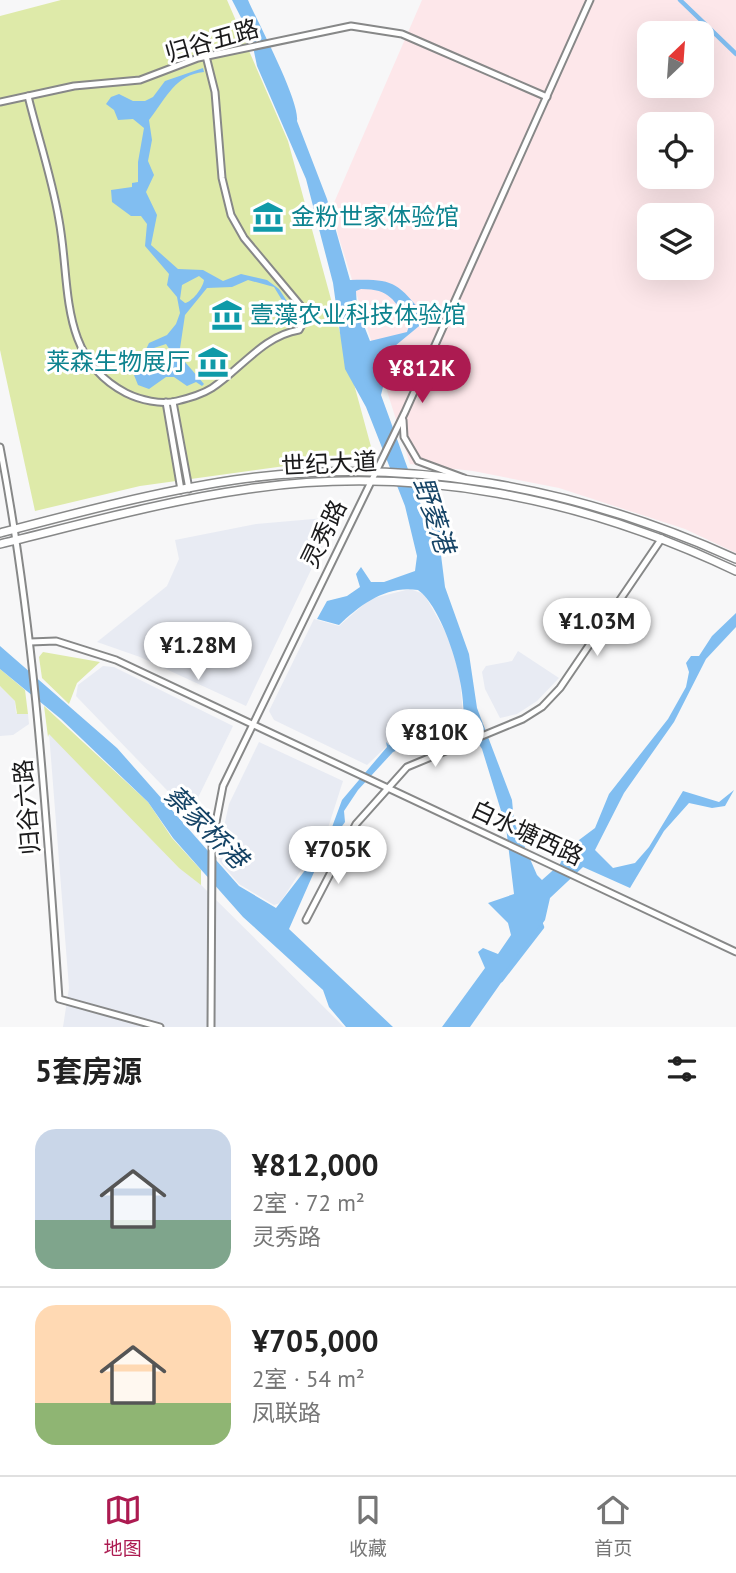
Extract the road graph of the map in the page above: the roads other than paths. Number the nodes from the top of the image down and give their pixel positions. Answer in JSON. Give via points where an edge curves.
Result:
{"nodes":[{"id":1,"x":589,"y":0,"type":"edge"},
{"id":2,"x":206,"y":57,"type":"junction"},
{"id":3,"x":28,"y":96,"type":"junction"},
{"id":4,"x":547,"y":97,"type":"junction"},
{"id":5,"x":0,"y":102,"type":"edge"},
{"id":6,"x":169,"y":402,"type":"junction"},
{"id":7,"x":402,"y":417,"type":"junction"},
{"id":8,"x":0,"y":447,"type":"edge"},
{"id":9,"x":375,"y":470,"type":"junction"},
{"id":10,"x":420,"y":478,"type":"junction"},
{"id":11,"x":467,"y":480,"type":"junction"},
{"id":12,"x":370,"y":481,"type":"junction"},
{"id":13,"x":185,"y":490,"type":"junction"},
{"id":14,"x":16,"y":529,"type":"junction"},
{"id":15,"x":0,"y":533,"type":"edge"},
{"id":16,"x":662,"y":538,"type":"junction"},
{"id":17,"x":18,"y":540,"type":"junction"},
{"id":18,"x":0,"y":544,"type":"edge"},
{"id":19,"x":736,"y":559,"type":"edge"},
{"id":20,"x":736,"y":571,"type":"edge"},
{"id":21,"x":30,"y":642,"type":"junction"},
{"id":22,"x":253,"y":722,"type":"junction"},
{"id":23,"x":389,"y":787,"type":"junction"},
{"id":24,"x":306,"y":920,"type":"dead end"},
{"id":25,"x":736,"y":952,"type":"edge"},
{"id":26,"x":160,"y":1027,"type":"edge"},
{"id":27,"x":211,"y":1027,"type":"edge"}],
"edges":[{"from":1,"to":4,"type":"street","name":"灵秀路"},
{"from":2,"to":3,"type":"street","name":"归谷五路","via":[[140,80]]},
{"from":2,"to":4,"type":"street","name":"归谷五路","via":[[351,26],[376,27]]},
{"from":2,"to":6,"type":"street","via":[[218,113],[226,199],[244,238],[304,311],[305,319],[299,330],[254,352],[213,387]]},
{"from":3,"to":5,"type":"street","name":"归谷五路"},
{"from":3,"to":6,"type":"street","via":[[59,218],[74,333],[81,351],[110,385],[131,396]]},
{"from":4,"to":7,"type":"street","name":"灵秀路"},
{"from":6,"to":13,"type":"street"},
{"from":7,"to":9,"type":"street","name":"灵秀路"},
{"from":7,"to":11,"type":"street","via":[[404,437],[418,461]]},
{"from":8,"to":14,"type":"street","name":"归谷六路"},
{"from":9,"to":10,"type":"main road","name":"世纪大道"},
{"from":9,"to":12,"type":"street","name":"灵秀路"},
{"from":9,"to":13,"type":"main road","name":"世纪大道","via":[[234,480]]},
{"from":10,"to":11,"type":"main road","name":"世纪大道"},
{"from":10,"to":12,"type":"main road","name":"世纪大道"},
{"from":10,"to":16,"type":"main road","name":"世纪大道","via":[[547,501]]},
{"from":11,"to":19,"type":"main road","name":"世纪大道","via":[[557,495],[680,534]]},
{"from":12,"to":17,"type":"main road","name":"世纪大道","via":[[248,488],[150,506]]},
{"from":12,"to":22,"type":"street","name":"灵秀路"},
{"from":13,"to":14,"type":"main road","name":"世纪大道"},
{"from":14,"to":15,"type":"main road","name":"世纪大道"},
{"from":14,"to":17,"type":"street","name":"归谷六路"},
{"from":16,"to":20,"type":"main road","name":"世纪大道"},
{"from":16,"to":23,"type":"street","via":[[560,688],[542,706],[491,734],[416,761]]},
{"from":17,"to":18,"type":"main road","name":"世纪大道"},
{"from":17,"to":21,"type":"street","name":"归谷六路"},
{"from":21,"to":22,"type":"street","name":"白水塘西路","via":[[81,647]]},
{"from":21,"to":26,"type":"street","name":"归谷六路","via":[[59,999]]},
{"from":22,"to":23,"type":"street","name":"白水塘西路"},
{"from":22,"to":27,"type":"street","name":"灵秀路","via":[[223,786],[212,846]]},
{"from":23,"to":24,"type":"street","via":[[356,824]]},
{"from":23,"to":25,"type":"street","name":"白水塘西路"}]}
